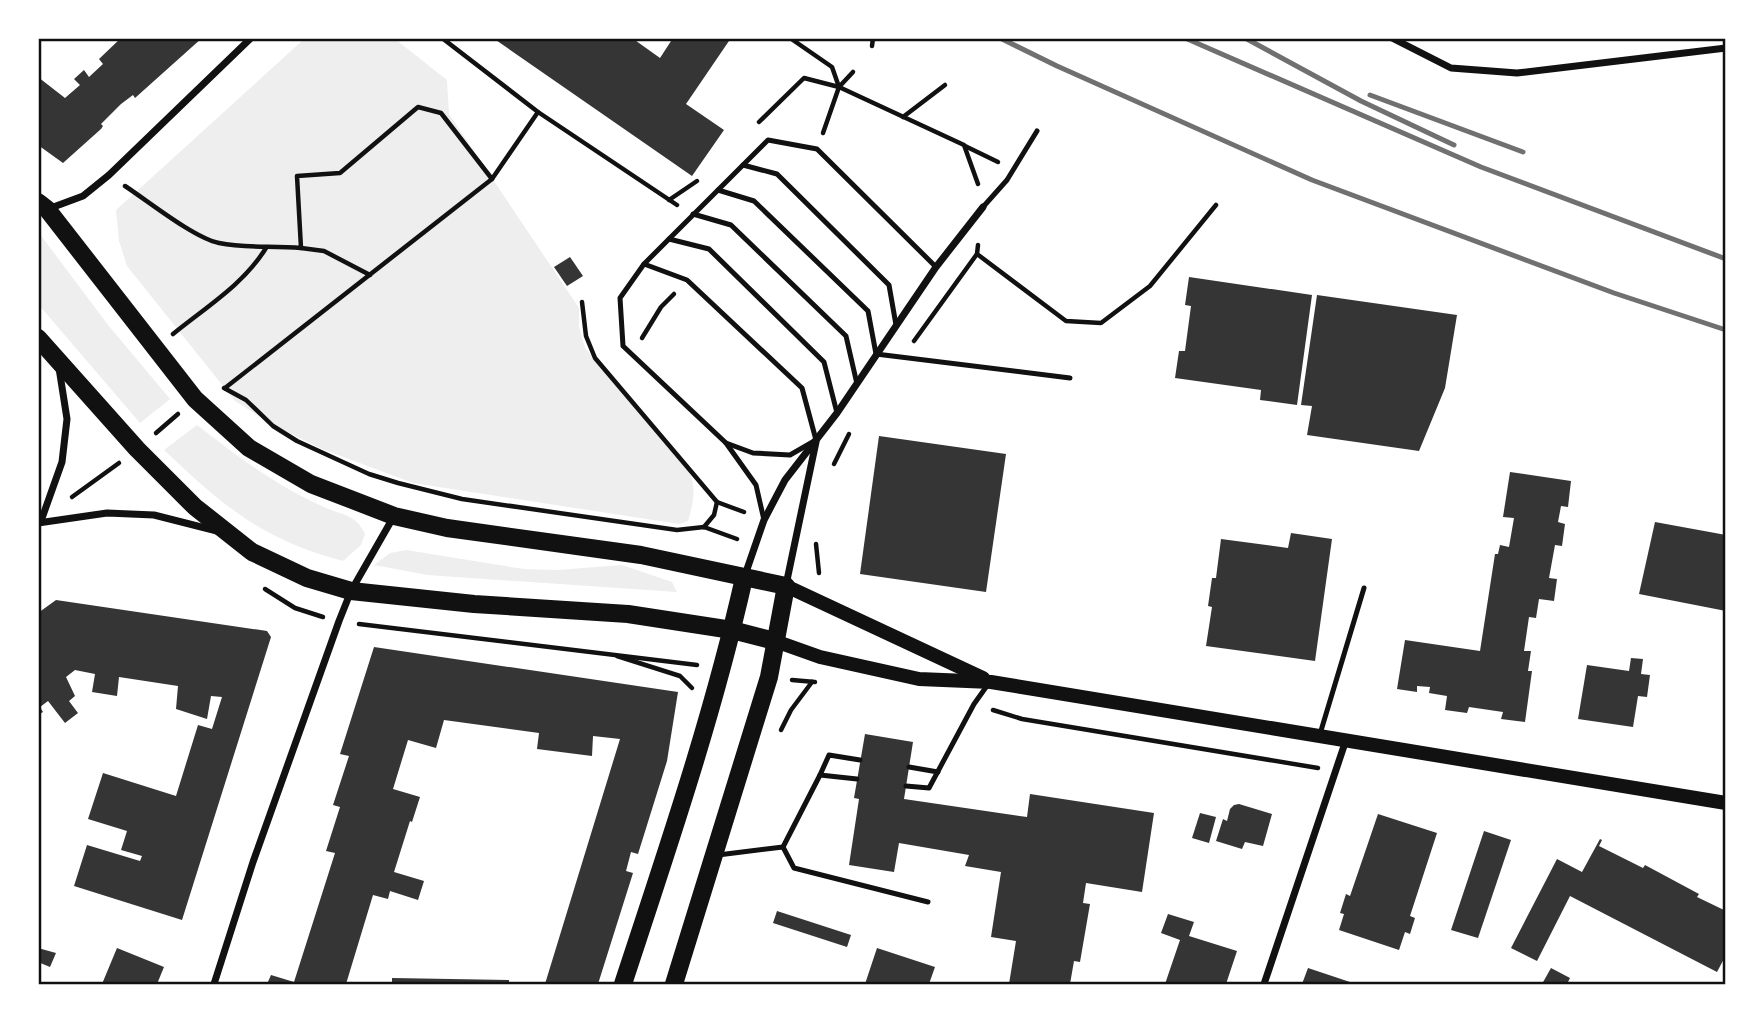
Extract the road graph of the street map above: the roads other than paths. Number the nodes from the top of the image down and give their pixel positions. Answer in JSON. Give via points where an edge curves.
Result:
{"nodes":[{"id":1,"x":251,"y":38,"type":"edge"},
{"id":2,"x":1392,"y":38,"type":"edge"},
{"id":3,"x":1726,"y":48,"type":"edge"},
{"id":4,"x":1037,"y":131,"type":"dead end"},
{"id":5,"x":743,"y":165,"type":"junction"},
{"id":6,"x":718,"y":190,"type":"junction"},
{"id":7,"x":983,"y":207,"type":"joint"},
{"id":8,"x":41,"y":210,"type":"edge"},
{"id":9,"x":693,"y":214,"type":"junction"},
{"id":10,"x":669,"y":239,"type":"junction"},
{"id":11,"x":644,"y":264,"type":"junction"},
{"id":12,"x":936,"y":267,"type":"junction"},
{"id":13,"x":896,"y":325,"type":"junction"},
{"id":14,"x":38,"y":338,"type":"edge"},
{"id":15,"x":876,"y":355,"type":"junction"},
{"id":16,"x":58,"y":361,"type":"junction"},
{"id":17,"x":1070,"y":379,"type":"dead end"},
{"id":18,"x":857,"y":384,"type":"junction"},
{"id":19,"x":837,"y":413,"type":"junction"},
{"id":20,"x":816,"y":440,"type":"junction"},
{"id":21,"x":726,"y":443,"type":"junction"},
{"id":22,"x":394,"y":516,"type":"junction"},
{"id":23,"x":764,"y":520,"type":"junction"},
{"id":24,"x":40,"y":522,"type":"edge"},
{"id":25,"x":227,"y":534,"type":"junction"},
{"id":26,"x":744,"y":578,"type":"junction"},
{"id":27,"x":786,"y":586,"type":"junction"},
{"id":28,"x":1364,"y":589,"type":"dead end"},
{"id":29,"x":351,"y":591,"type":"junction"},
{"id":30,"x":732,"y":630,"type":"junction"},
{"id":31,"x":775,"y":641,"type":"junction"},
{"id":32,"x":991,"y":682,"type":"junction"},
{"id":33,"x":1320,"y":734,"type":"junction"},
{"id":34,"x":1346,"y":739,"type":"junction"},
{"id":35,"x":860,"y":760,"type":"dead end"},
{"id":36,"x":909,"y":767,"type":"dead end"},
{"id":37,"x":938,"y":772,"type":"junction"},
{"id":38,"x":820,"y":775,"type":"junction"},
{"id":39,"x":857,"y":779,"type":"dead end"},
{"id":40,"x":906,"y":786,"type":"dead end"},
{"id":41,"x":1726,"y":803,"type":"edge"},
{"id":42,"x":783,"y":847,"type":"junction"},
{"id":43,"x":714,"y":855,"type":"junction"},
{"id":44,"x":928,"y":902,"type":"dead end"},
{"id":45,"x":214,"y":985,"type":"edge"},
{"id":46,"x":623,"y":985,"type":"edge"},
{"id":47,"x":674,"y":985,"type":"edge"},
{"id":48,"x":1264,"y":985,"type":"edge"}],
"edges":[{"from":1,"to":8,"type":"street","via":[[109,175],[83,196]]},
{"from":2,"to":3,"type":"street","via":[[1451,68],[1517,73]]},
{"from":4,"to":7,"type":"lane"},
{"from":5,"to":6,"type":"lane"},
{"from":5,"to":12,"type":"lane","via":[[768,140],[817,149]]},
{"from":5,"to":13,"type":"lane","via":[[777,174],[889,285]]},
{"from":6,"to":9,"type":"lane"},
{"from":6,"to":15,"type":"lane","via":[[754,201],[868,311]]},
{"from":7,"to":12,"type":"street"},
{"from":8,"to":22,"type":"main road","via":[[195,400],[249,448],[311,484]]},
{"from":9,"to":10,"type":"lane"},
{"from":9,"to":18,"type":"lane","via":[[731,225],[846,336]]},
{"from":10,"to":11,"type":"lane"},
{"from":10,"to":19,"type":"lane","via":[[709,249],[824,362]]},
{"from":11,"to":20,"type":"lane","via":[[687,280],[802,388]]},
{"from":11,"to":21,"type":"lane","via":[[620,298],[623,346]]},
{"from":12,"to":13,"type":"street"},
{"from":13,"to":15,"type":"street"},
{"from":14,"to":16,"type":"main road"},
{"from":15,"to":17,"type":"lane"},
{"from":15,"to":18,"type":"street"},
{"from":16,"to":24,"type":"street","via":[[66,419],[62,462]]},
{"from":16,"to":25,"type":"main road","via":[[137,449]]},
{"from":18,"to":19,"type":"street"},
{"from":19,"to":20,"type":"street"},
{"from":20,"to":21,"type":"lane","via":[[790,455],[753,453]]},
{"from":20,"to":23,"type":"street","via":[[785,480]]},
{"from":20,"to":27,"type":"street"},
{"from":21,"to":23,"type":"lane","via":[[756,485]]},
{"from":22,"to":26,"type":"main road","via":[[447,528],[641,555]]},
{"from":22,"to":29,"type":"street"},
{"from":23,"to":26,"type":"street"},
{"from":24,"to":25,"type":"street","via":[[107,513],[154,515]]},
{"from":25,"to":29,"type":"main road","via":[[252,552],[307,578]]},
{"from":26,"to":27,"type":"main road"},
{"from":26,"to":30,"type":"main road"},
{"from":27,"to":31,"type":"main road"},
{"from":27,"to":32,"type":"main road"},
{"from":28,"to":33,"type":"lane"},
{"from":29,"to":30,"type":"main road","via":[[628,614]]},
{"from":29,"to":45,"type":"street"},
{"from":30,"to":31,"type":"main road"},
{"from":30,"to":46,"type":"main road","via":[[705,734]]},
{"from":31,"to":32,"type":"main road","via":[[820,657],[919,679]]},
{"from":31,"to":43,"type":"main road","via":[[769,677]]},
{"from":32,"to":33,"type":"main road"},
{"from":32,"to":37,"type":"lane"},
{"from":33,"to":34,"type":"main road"},
{"from":34,"to":41,"type":"main road"},
{"from":34,"to":48,"type":"street"},
{"from":35,"to":38,"type":"lane","via":[[829,755]]},
{"from":36,"to":37,"type":"lane"},
{"from":37,"to":40,"type":"lane","via":[[929,788]]},
{"from":38,"to":39,"type":"lane"},
{"from":38,"to":42,"type":"lane"},
{"from":42,"to":43,"type":"lane"},
{"from":42,"to":44,"type":"lane","via":[[794,868]]},
{"from":43,"to":47,"type":"main road"}]}
